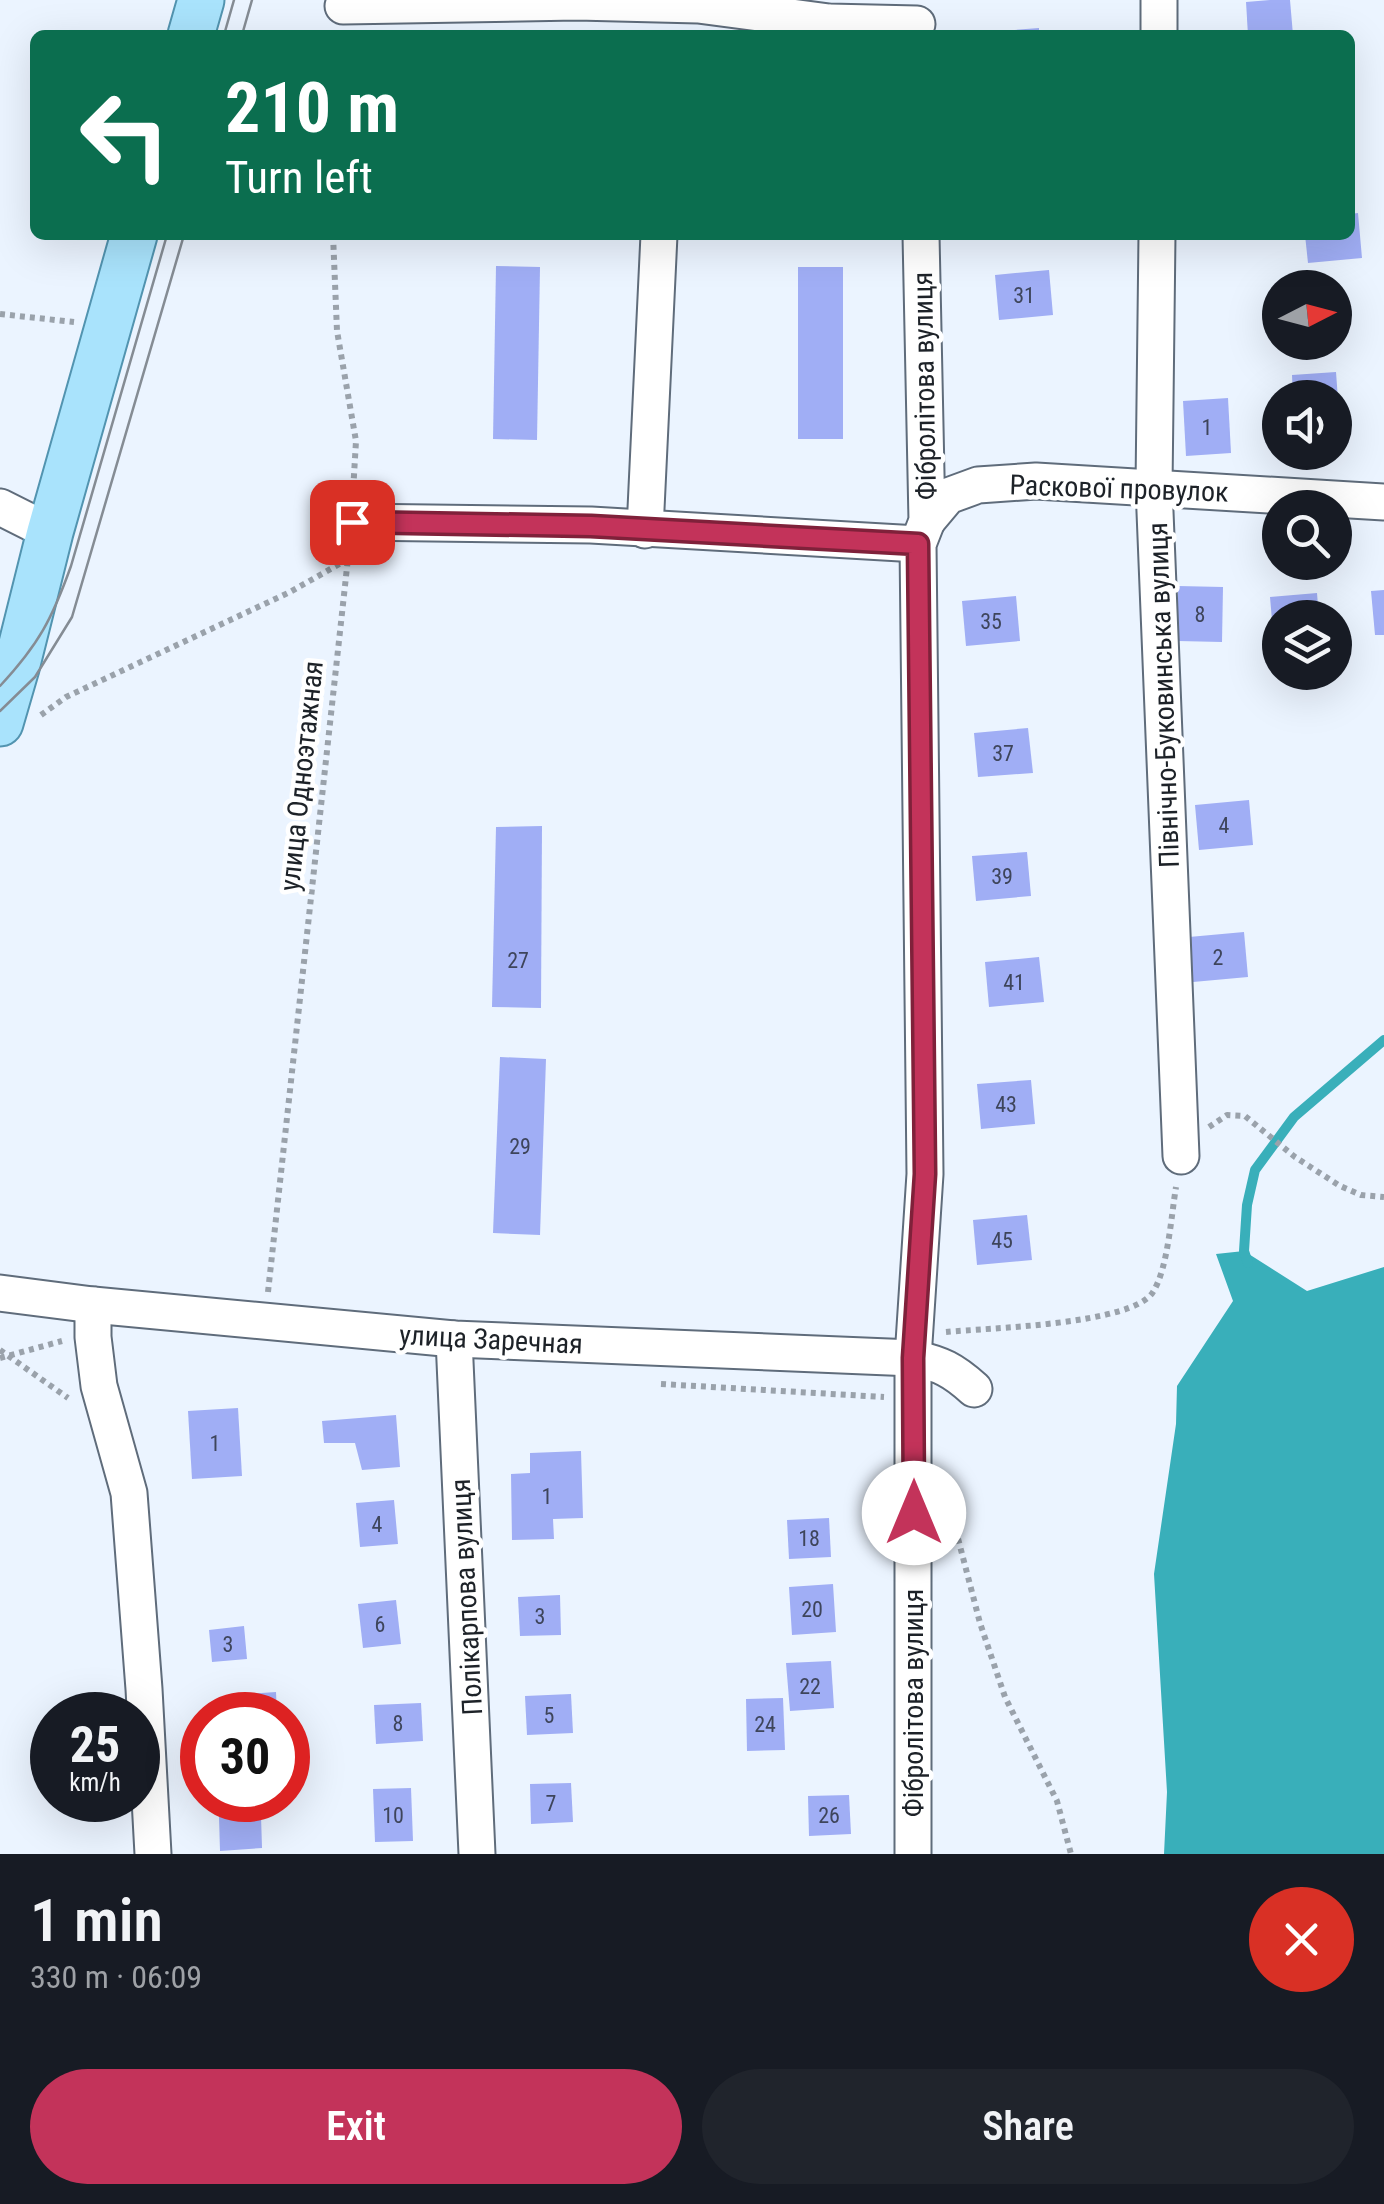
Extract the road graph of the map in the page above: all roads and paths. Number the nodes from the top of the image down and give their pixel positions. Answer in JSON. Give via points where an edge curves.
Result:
{"nodes":[{"id":1,"x":200,"y":0,"type":"edge"},
{"id":2,"x":1159,"y":0,"type":"edge"},
{"id":3,"x":343,"y":6,"type":"dead end"},
{"id":4,"x":647,"y":13,"type":"edge"},
{"id":5,"x":917,"y":20,"type":"edge"},
{"id":6,"x":192,"y":30,"type":"edge"},
{"id":7,"x":1158,"y":30,"type":"edge"},
{"id":8,"x":133,"y":240,"type":"edge"},
{"id":9,"x":333,"y":240,"type":"edge"},
{"id":10,"x":659,"y":240,"type":"edge"},
{"id":11,"x":921,"y":240,"type":"edge"},
{"id":12,"x":1156,"y":240,"type":"edge"},
{"id":13,"x":0,"y":314,"type":"edge"},
{"id":14,"x":76,"y":322,"type":"dead end"},
{"id":15,"x":1154,"y":487,"type":"junction"},
{"id":16,"x":1384,"y":502,"type":"edge"},
{"id":17,"x":0,"y":507,"type":"edge"},
{"id":18,"x":352,"y":522,"type":"junction"},
{"id":19,"x":394,"y":523,"type":"junction"},
{"id":20,"x":645,"y":530,"type":"junction"},
{"id":21,"x":50,"y":532,"type":"junction"},
{"id":22,"x":922,"y":532,"type":"junction"},
{"id":23,"x":348,"y":560,"type":"junction"},
{"id":24,"x":15,"y":723,"type":"edge"},
{"id":25,"x":1181,"y":1156,"type":"junction"},
{"id":26,"x":1384,"y":1196,"type":"edge"},
{"id":27,"x":0,"y":1293,"type":"edge"},
{"id":28,"x":94,"y":1306,"type":"junction"},
{"id":29,"x":264,"y":1321,"type":"junction"},
{"id":30,"x":454,"y":1339,"type":"junction"},
{"id":31,"x":914,"y":1346,"type":"junction"},
{"id":32,"x":0,"y":1350,"type":"edge"},
{"id":33,"x":974,"y":1389,"type":"dead end"},
{"id":34,"x":110,"y":1428,"type":"junction"},
{"id":35,"x":945,"y":1487,"type":"dead end"},
{"id":36,"x":153,"y":1854,"type":"edge"},
{"id":37,"x":477,"y":1854,"type":"edge"},
{"id":38,"x":913,"y":1854,"type":"edge"},
{"id":39,"x":1072,"y":1854,"type":"edge"}],
"edges":[{"from":1,"to":6,"type":"main road"},
{"from":2,"to":7,"type":"street"},
{"from":3,"to":4,"type":"street","via":[[558,2]]},
{"from":4,"to":5,"type":"street","via":[[698,4],[829,22]]},
{"from":8,"to":21,"type":"main road"},
{"from":9,"to":18,"type":"path","name":"улица Одноэтажная","via":[[337,330],[356,441]]},
{"from":10,"to":20,"type":"street"},
{"from":11,"to":22,"type":"street","name":"Фібролітова вулиця"},
{"from":12,"to":15,"type":"street","name":"Північно-Буковинська вулиця"},
{"from":13,"to":14,"type":"path"},
{"from":15,"to":16,"type":"street","name":"Раскової провулок"},
{"from":15,"to":22,"type":"street","name":"Раскової провулок","via":[[978,485],[948,496]]},
{"from":15,"to":25,"type":"street","name":"Північно-Буковинська вулиця"},
{"from":17,"to":21,"type":"street"},
{"from":18,"to":19,"type":"street"},
{"from":18,"to":23,"type":"path","name":"улица Одноэтажная"},
{"from":19,"to":20,"type":"street"},
{"from":19,"to":23,"type":"path"},
{"from":20,"to":22,"type":"street"},
{"from":21,"to":24,"type":"main road","via":[[16,668]]},
{"from":22,"to":31,"type":"street","name":"Фібролітова вулиця","via":[[925,1174]]},
{"from":23,"to":24,"type":"path"},
{"from":23,"to":29,"type":"path","name":"улица Одноэтажная"},
{"from":25,"to":26,"type":"path","via":[[1227,1115],[1245,1116],[1340,1186]]},
{"from":25,"to":31,"type":"path","via":[[1161,1275],[1151,1296],[1081,1321]]},
{"from":27,"to":28,"type":"street","name":"улица Заречная"},
{"from":28,"to":29,"type":"street","name":"улица Заречная"},
{"from":28,"to":34,"type":"street","via":[[99,1386]]},
{"from":29,"to":30,"type":"street","name":"улица Заречная"},
{"from":30,"to":31,"type":"street","name":"улица Заречная"},
{"from":30,"to":37,"type":"street","name":"Полікарпова вулиця"},
{"from":31,"to":33,"type":"street","name":"улица Заречная"},
{"from":31,"to":38,"type":"street","name":"Фібролітова вулиця"},
{"from":32,"to":34,"type":"path"},
{"from":34,"to":36,"type":"street","via":[[129,1493]]},
{"from":35,"to":39,"type":"path","via":[[1005,1697],[1057,1801]]}]}
